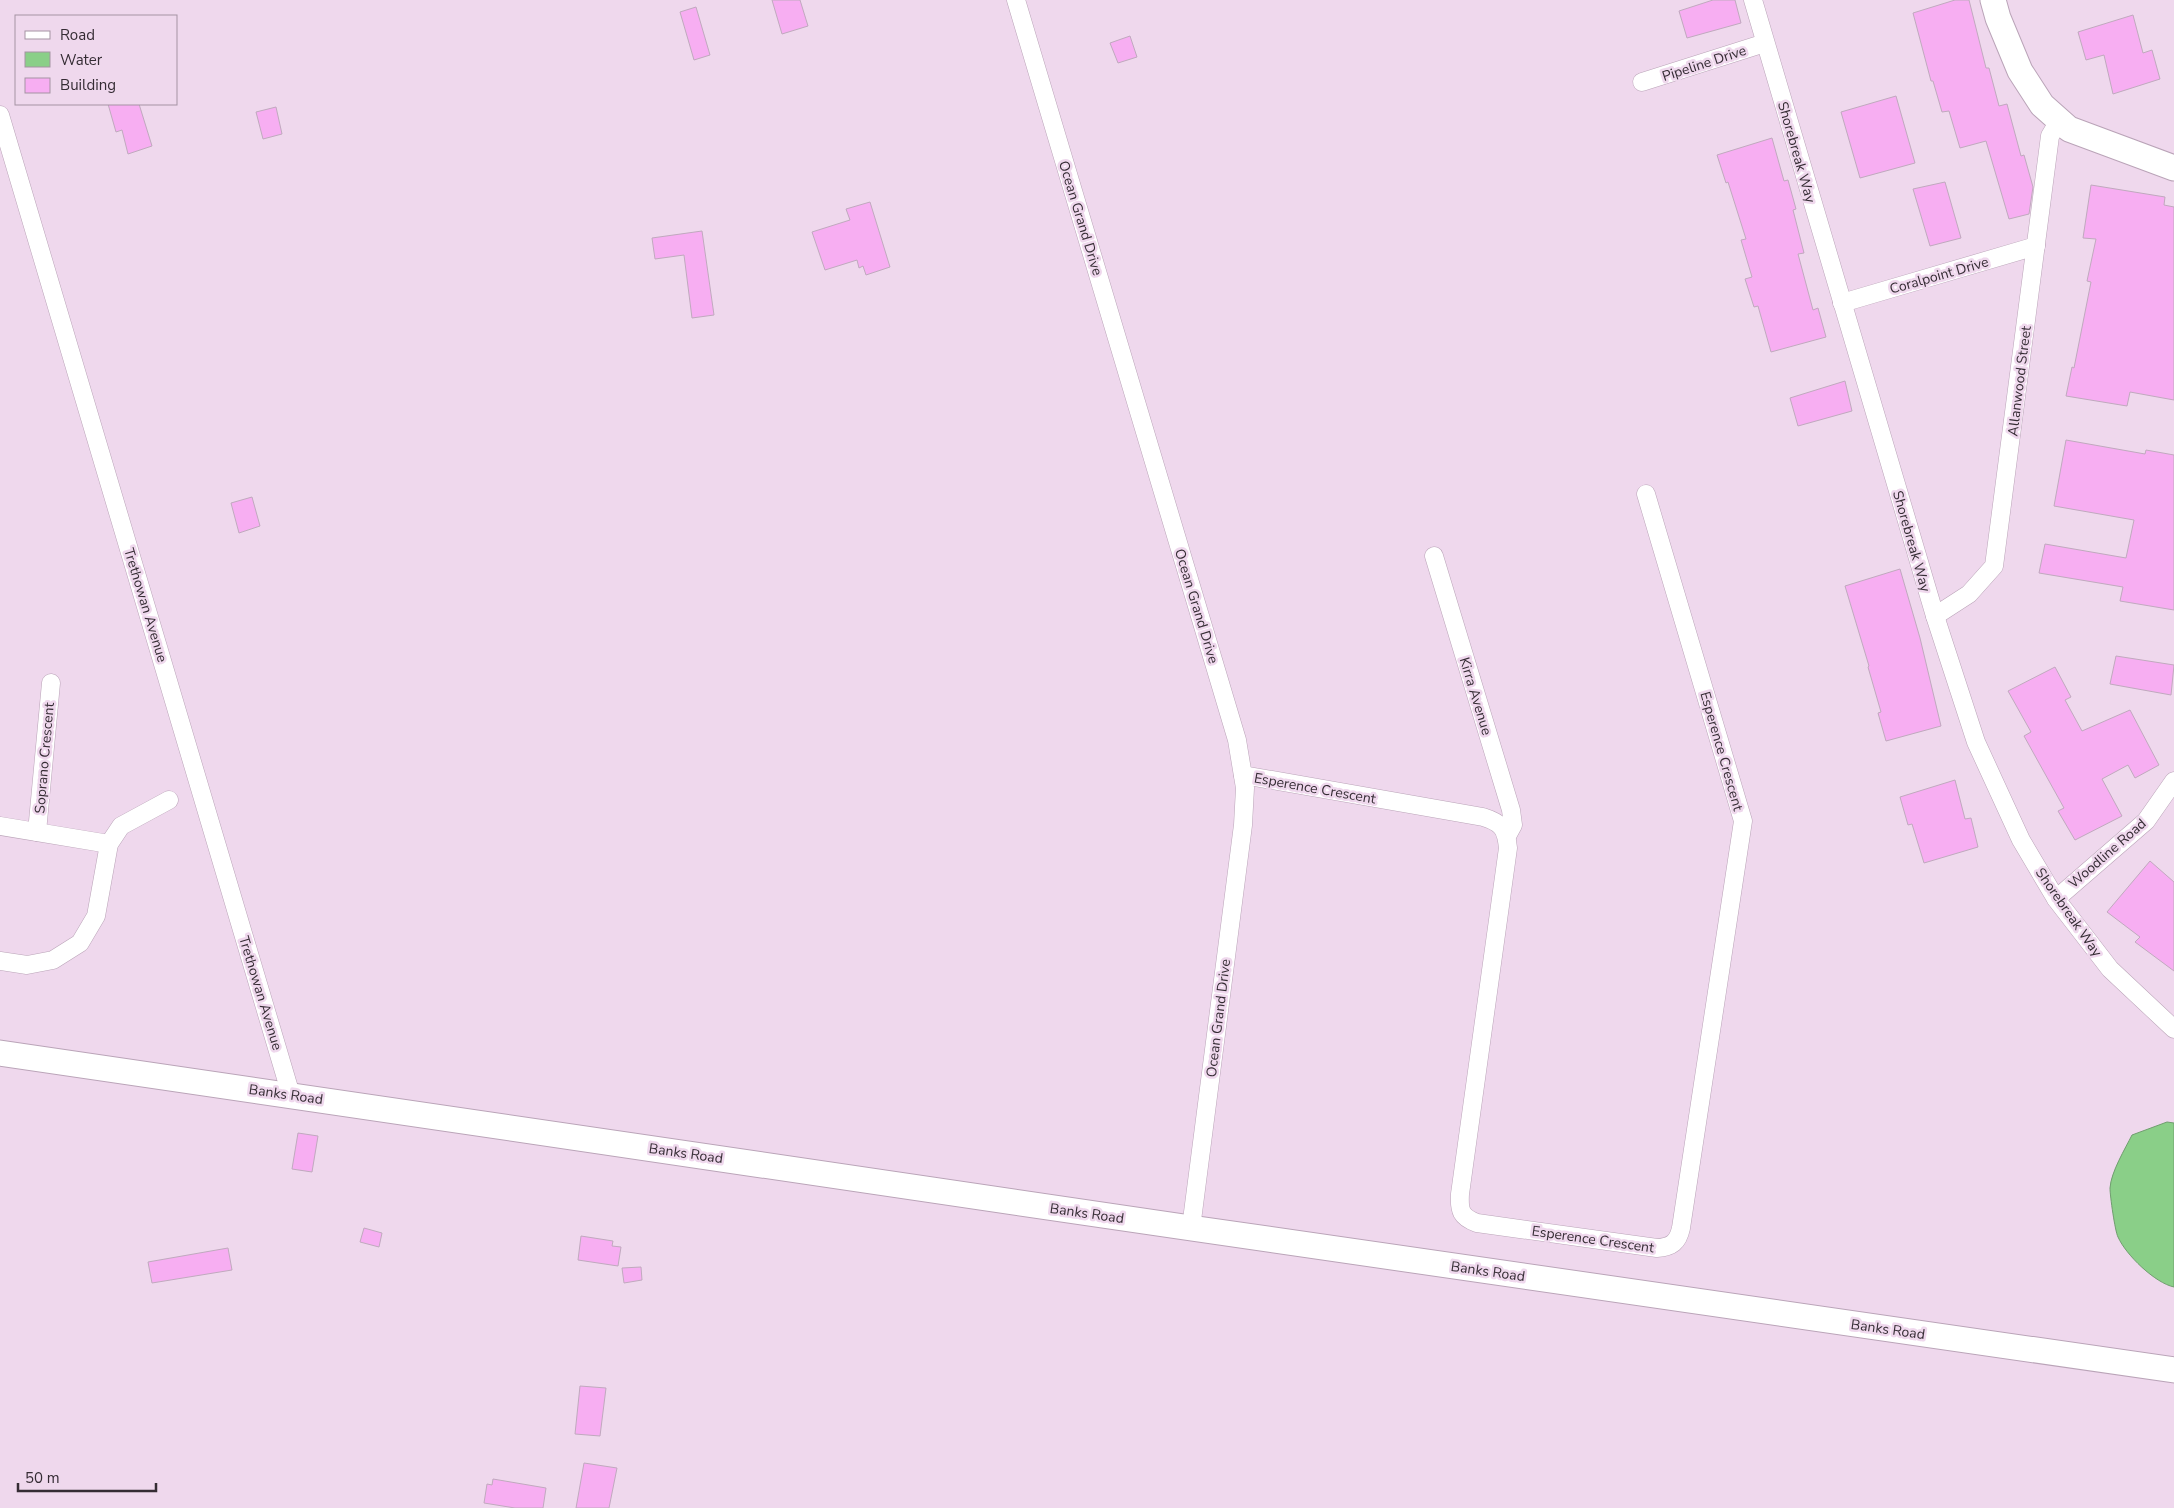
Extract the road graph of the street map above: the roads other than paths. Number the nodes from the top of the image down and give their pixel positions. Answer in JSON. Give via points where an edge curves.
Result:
{"nodes":[{"id":1,"x":1016,"y":0,"type":"edge"},
{"id":2,"x":1753,"y":0,"type":"edge"},
{"id":3,"x":1993,"y":0,"type":"edge"},
{"id":4,"x":1765,"y":43,"type":"junction"},
{"id":5,"x":1642,"y":82,"type":"dead end"},
{"id":6,"x":0,"y":115,"type":"edge"},
{"id":7,"x":2059,"y":121,"type":"junction"},
{"id":8,"x":2174,"y":168,"type":"edge"},
{"id":9,"x":2036,"y":246,"type":"junction"},
{"id":10,"x":1842,"y":303,"type":"junction"},
{"id":11,"x":1646,"y":494,"type":"dead end"},
{"id":12,"x":1434,"y":556,"type":"dead end"},
{"id":13,"x":1935,"y":616,"type":"junction"},
{"id":14,"x":51,"y":683,"type":"dead end"},
{"id":15,"x":1243,"y":775,"type":"junction"},
{"id":16,"x":2174,"y":781,"type":"edge"},
{"id":17,"x":169,"y":800,"type":"dead end"},
{"id":18,"x":0,"y":826,"type":"edge"},
{"id":19,"x":37,"y":832,"type":"junction"},
{"id":20,"x":1507,"y":836,"type":"junction"},
{"id":21,"x":109,"y":844,"type":"junction"},
{"id":22,"x":2056,"y":898,"type":"junction"},
{"id":23,"x":0,"y":960,"type":"edge"},
{"id":24,"x":2174,"y":1029,"type":"edge"},
{"id":25,"x":0,"y":1053,"type":"edge"},
{"id":26,"x":291,"y":1095,"type":"junction"},
{"id":27,"x":1191,"y":1228,"type":"junction"},
{"id":28,"x":2174,"y":1370,"type":"edge"}],
"edges":[{"from":1,"to":15,"type":"street","name":"Ocean Grand Drive","via":[[1237,740]]},
{"from":2,"to":4,"type":"street","name":"Shorebreak Way"},
{"from":3,"to":7,"type":"street","via":[[2020,71],[2042,105]]},
{"from":4,"to":5,"type":"street","name":"Pipeline Drive"},
{"from":4,"to":10,"type":"street","name":"Shorebreak Way"},
{"from":6,"to":26,"type":"street","name":"Trethowan Avenue"},
{"from":7,"to":8,"type":"street","via":[[2069,130]]},
{"from":7,"to":9,"type":"street","name":"Allanwood Street","via":[[2050,136]]},
{"from":9,"to":10,"type":"street","name":"Coralpoint Drive"},
{"from":9,"to":13,"type":"street","name":"Allanwood Street","via":[[1994,566],[1969,594]]},
{"from":10,"to":13,"type":"street","name":"Shorebreak Way"},
{"from":11,"to":20,"type":"street","name":"Esperence Crescent","via":[[1743,821],[1681,1228],[1679,1237],[1667,1247],[1477,1223],[1466,1219],[1462,1212],[1460,1194],[1508,848]]},
{"from":12,"to":20,"type":"street","name":"Kirra Avenue","via":[[1510,810],[1513,825]]},
{"from":13,"to":22,"type":"street","name":"Shorebreak Way","via":[[1976,742],[2021,840]]},
{"from":14,"to":19,"type":"street","name":"Soprano Crescent"},
{"from":15,"to":20,"type":"street","name":"Esperence Crescent","via":[[1483,817],[1497,822]]},
{"from":15,"to":27,"type":"street","name":"Ocean Grand Drive","via":[[1243,825]]},
{"from":16,"to":22,"type":"street","name":"Woodline Road","via":[[2146,821]]},
{"from":17,"to":21,"type":"street","via":[[121,826]]},
{"from":18,"to":19,"type":"street"},
{"from":19,"to":21,"type":"street"},
{"from":21,"to":23,"type":"street","via":[[96,916],[80,943],[53,960],[27,965]]},
{"from":22,"to":24,"type":"street","name":"Shorebreak Way","via":[[2110,969]]},
{"from":25,"to":26,"type":"street","name":"Banks Road"},
{"from":26,"to":27,"type":"street","name":"Banks Road"},
{"from":27,"to":28,"type":"street","name":"Banks Road"}]}
